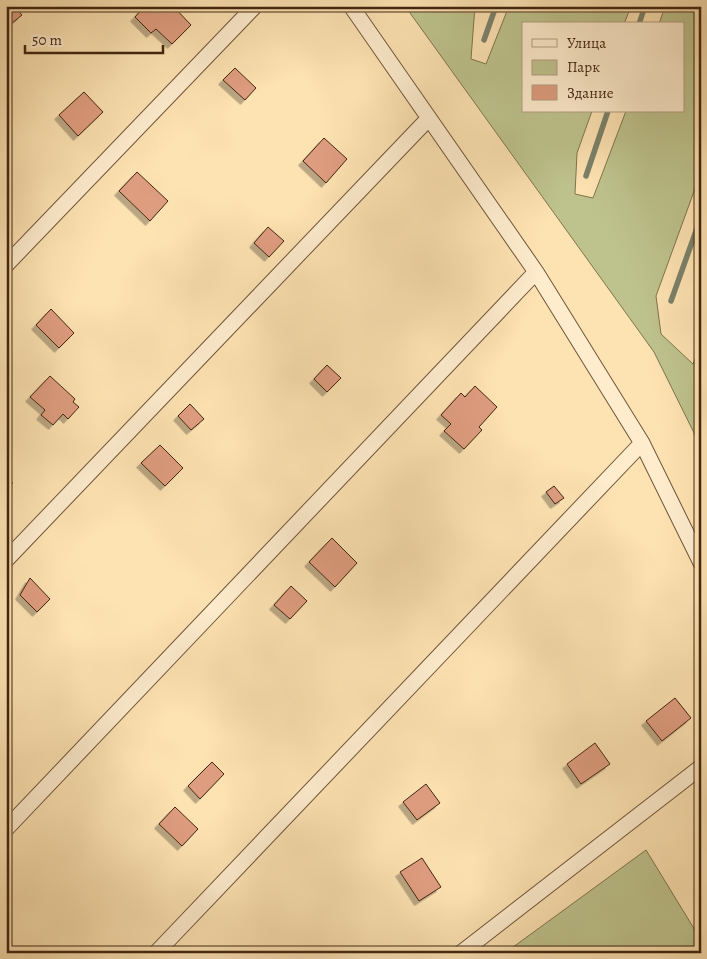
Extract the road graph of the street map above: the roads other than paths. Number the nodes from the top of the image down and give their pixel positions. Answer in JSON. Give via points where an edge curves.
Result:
{"nodes":[{"id":1,"x":255,"y":6,"type":"edge"},
{"id":2,"x":351,"y":6,"type":"edge"},
{"id":3,"x":429,"y":118,"type":"junction"},
{"id":4,"x":6,"y":265,"type":"edge"},
{"id":5,"x":536,"y":272,"type":"junction"},
{"id":6,"x":642,"y":443,"type":"junction"},
{"id":7,"x":6,"y":560,"type":"edge"},
{"id":8,"x":701,"y":564,"type":"edge"},
{"id":9,"x":701,"y":767,"type":"edge"},
{"id":10,"x":6,"y":829,"type":"edge"},
{"id":11,"x":156,"y":953,"type":"edge"},
{"id":12,"x":461,"y":953,"type":"edge"}],
"edges":[{"from":1,"to":4,"type":"street"},
{"from":2,"to":3,"type":"street"},
{"from":3,"to":5,"type":"street"},
{"from":3,"to":7,"type":"street"},
{"from":5,"to":6,"type":"street"},
{"from":5,"to":10,"type":"street"},
{"from":6,"to":8,"type":"street"},
{"from":6,"to":11,"type":"street"},
{"from":9,"to":12,"type":"street"}]}
